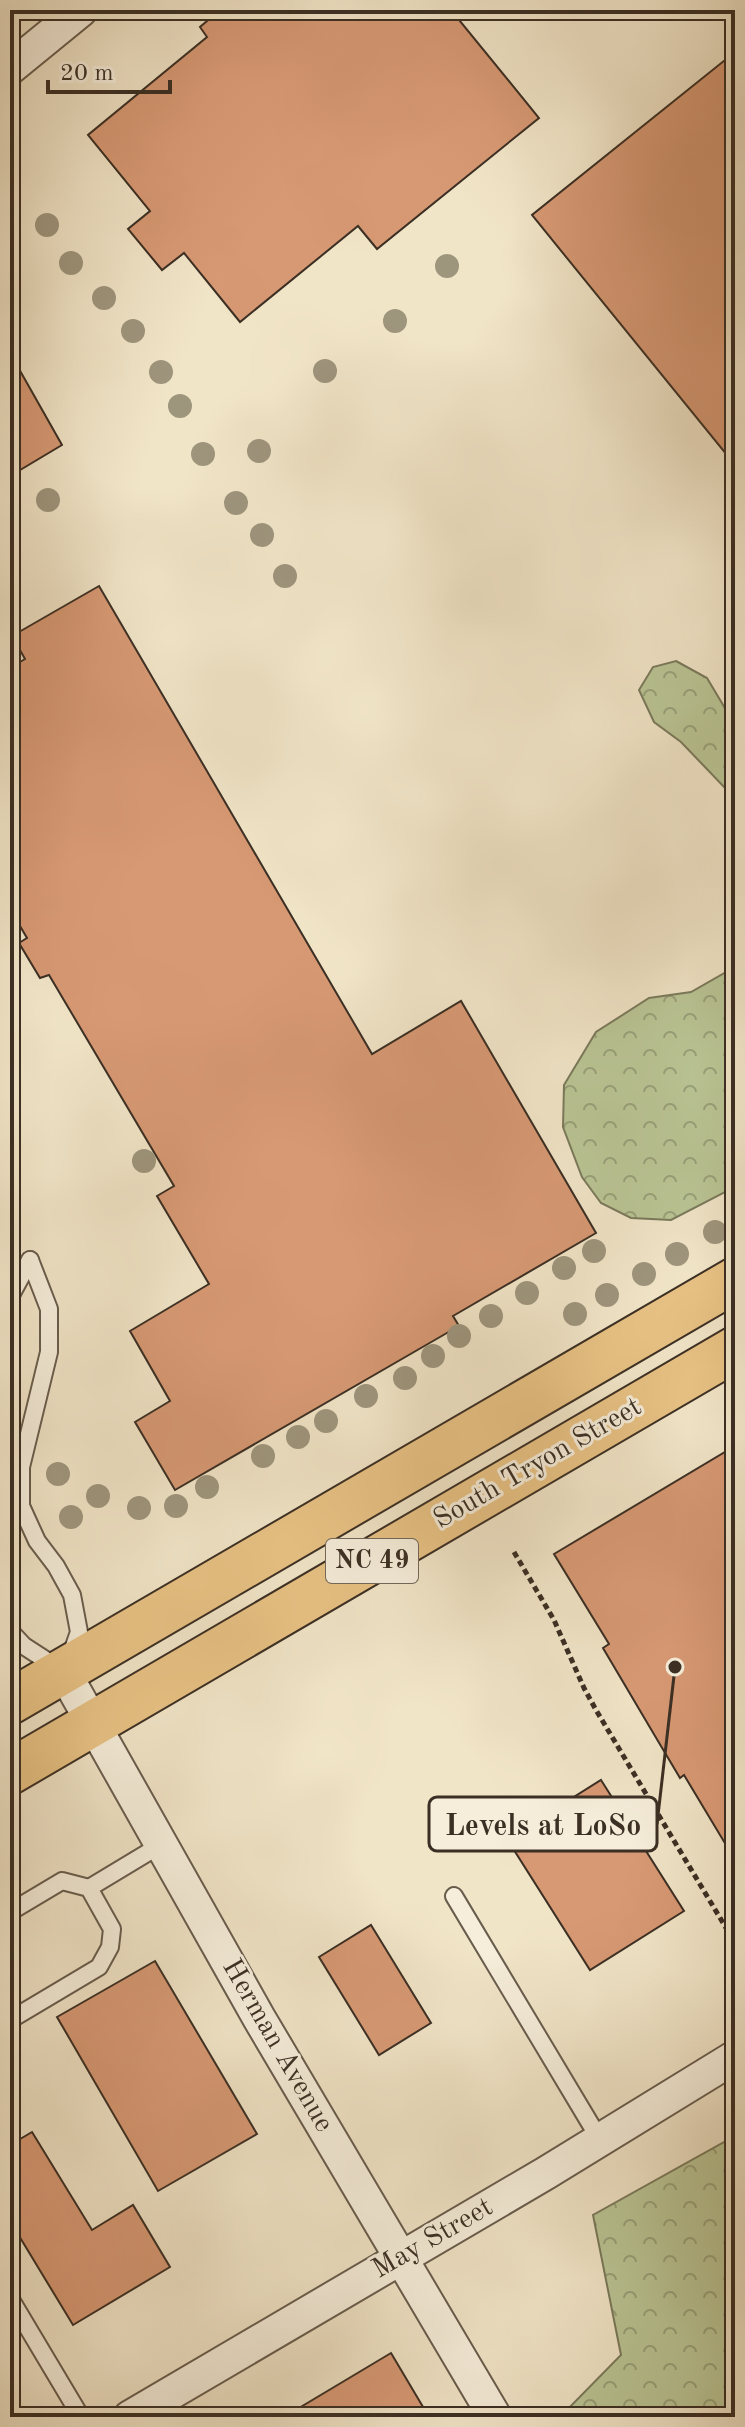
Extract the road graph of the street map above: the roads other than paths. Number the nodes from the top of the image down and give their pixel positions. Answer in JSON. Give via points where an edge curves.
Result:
{"nodes":[{"id":1,"x":81,"y":10,"type":"edge"},
{"id":2,"x":10,"y":68,"type":"edge"},
{"id":3,"x":735,"y":1280,"type":"edge"},
{"id":4,"x":10,"y":1297,"type":"edge"},
{"id":5,"x":735,"y":1349,"type":"edge"},
{"id":6,"x":10,"y":1631,"type":"edge"},
{"id":7,"x":64,"y":1672,"type":"junction"},
{"id":8,"x":10,"y":1702,"type":"edge"},
{"id":9,"x":94,"y":1723,"type":"junction"},
{"id":10,"x":10,"y":1772,"type":"edge"},
{"id":11,"x":162,"y":1844,"type":"junction"},
{"id":12,"x":89,"y":1888,"type":"junction"},
{"id":13,"x":454,"y":1896,"type":"dead end"},
{"id":14,"x":10,"y":1912,"type":"edge"},
{"id":15,"x":10,"y":2020,"type":"edge"},
{"id":16,"x":735,"y":2057,"type":"edge"},
{"id":17,"x":600,"y":2140,"type":"junction"},
{"id":18,"x":401,"y":2257,"type":"junction"},
{"id":19,"x":10,"y":2298,"type":"edge"},
{"id":20,"x":81,"y":2417,"type":"edge"},
{"id":21,"x":130,"y":2417,"type":"edge"},
{"id":22,"x":495,"y":2417,"type":"edge"}],
"edges":[{"from":1,"to":2,"type":"street"},
{"from":3,"to":7,"type":"main road","name":"South Tryon Street","number":"NC 49"},
{"from":4,"to":7,"type":"lane","via":[[30,1260],[49,1309],[49,1352],[21,1467],[21,1506],[72,1595],[79,1632]]},
{"from":5,"to":9,"type":"main road","name":"South Tryon Street","number":"NC 49"},
{"from":6,"to":7,"type":"lane"},
{"from":7,"to":8,"type":"main road","name":"South Tryon Street","number":"NC 49"},
{"from":7,"to":9,"type":"street","name":"Herman Avenue"},
{"from":9,"to":10,"type":"main road","name":"South Tryon Street","number":"NC 49"},
{"from":9,"to":11,"type":"street","name":"Herman Avenue"},
{"from":11,"to":12,"type":"lane"},
{"from":11,"to":18,"type":"street","name":"Herman Avenue"},
{"from":12,"to":14,"type":"lane","via":[[62,1881]]},
{"from":12,"to":15,"type":"lane","via":[[112,1929],[99,1967]]},
{"from":13,"to":17,"type":"lane"},
{"from":16,"to":17,"type":"street","name":"May Street"},
{"from":17,"to":18,"type":"street","name":"May Street"},
{"from":18,"to":21,"type":"street","name":"May Street"},
{"from":18,"to":22,"type":"street","name":"Herman Avenue"},
{"from":19,"to":20,"type":"lane"}]}
